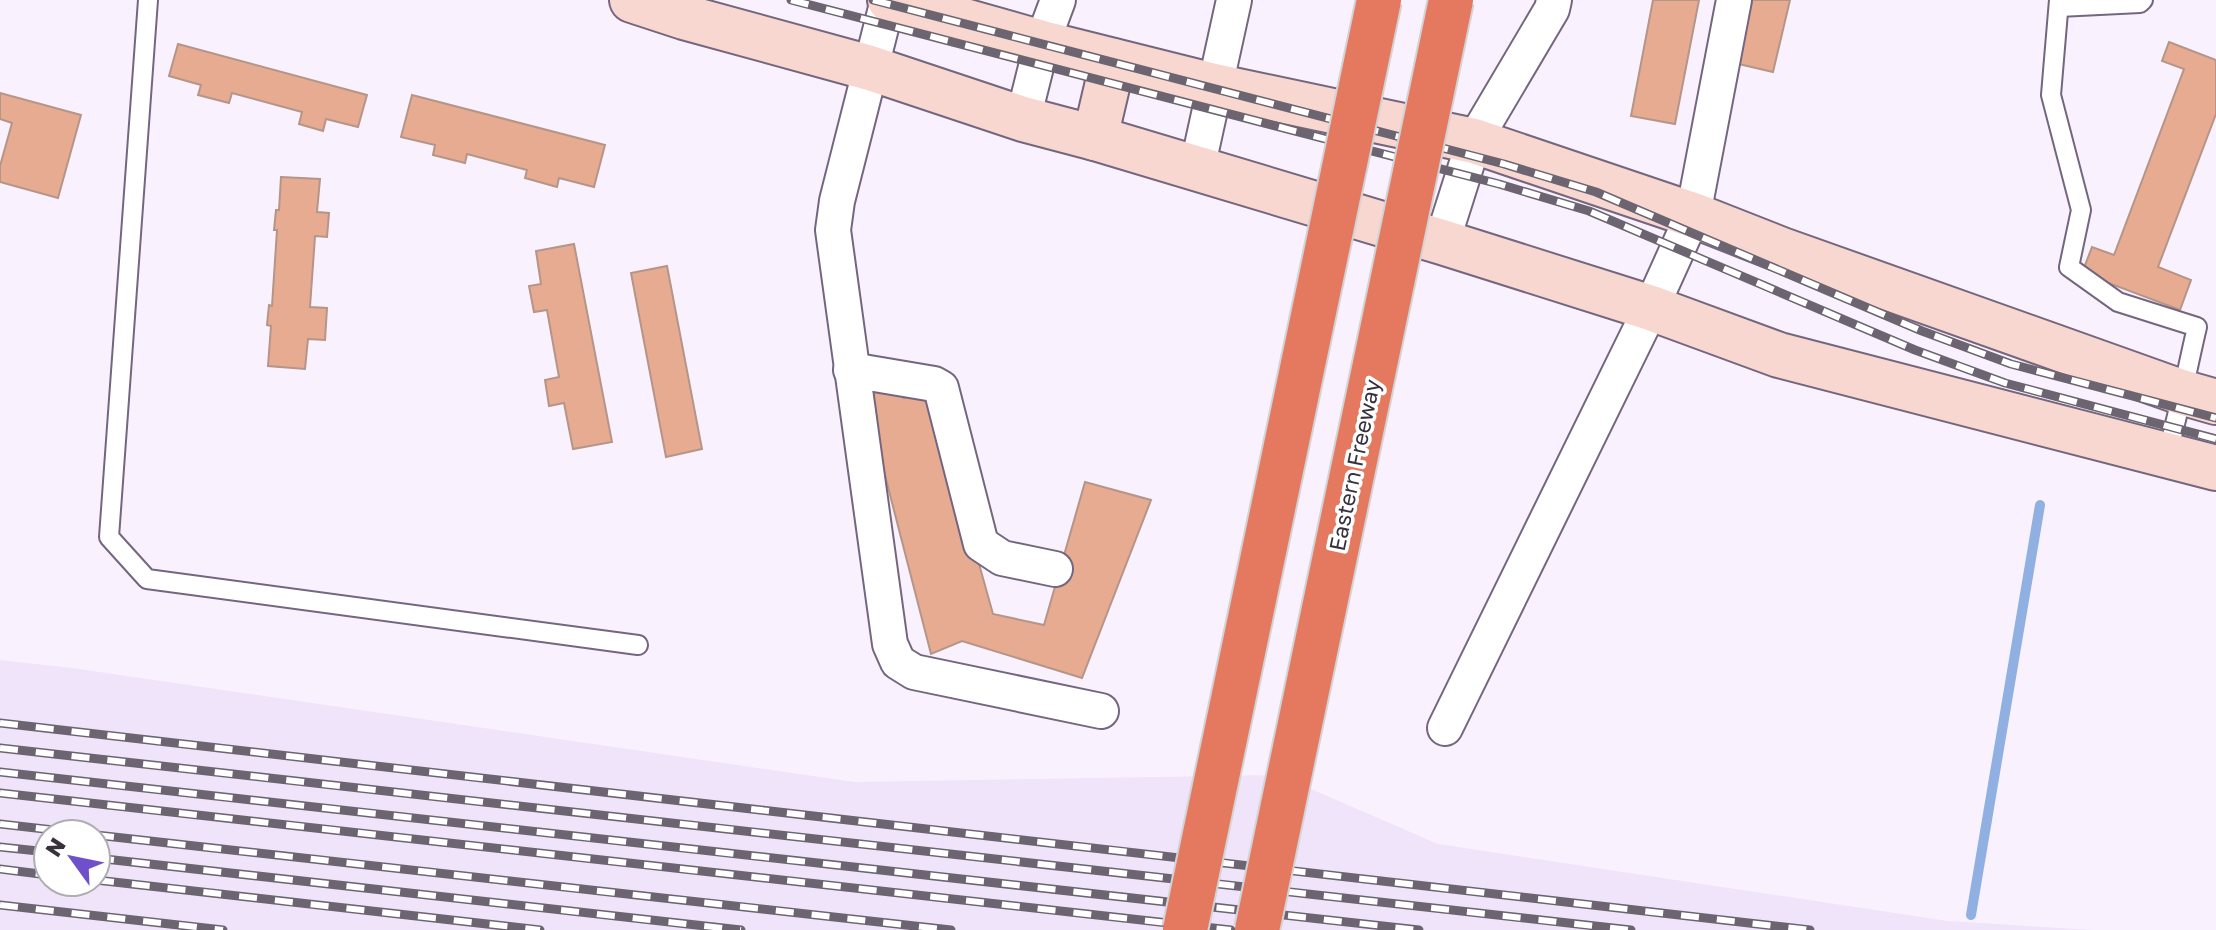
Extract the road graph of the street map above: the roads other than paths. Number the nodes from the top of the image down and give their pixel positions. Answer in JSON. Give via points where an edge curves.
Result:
{"nodes":[{"id":1,"x":148,"y":0,"type":"edge"},
{"id":2,"x":632,"y":0,"type":"edge"},
{"id":3,"x":889,"y":0,"type":"edge"},
{"id":4,"x":1058,"y":0,"type":"edge"},
{"id":5,"x":1234,"y":0,"type":"edge"},
{"id":6,"x":1379,"y":0,"type":"edge"},
{"id":7,"x":1451,"y":0,"type":"edge"},
{"id":8,"x":1554,"y":0,"type":"edge"},
{"id":9,"x":1734,"y":0,"type":"edge"},
{"id":10,"x":2143,"y":0,"type":"edge"},
{"id":11,"x":2059,"y":3,"type":"edge"},
{"id":12,"x":686,"y":9,"type":"edge"},
{"id":13,"x":1042,"y":43,"type":"junction"},
{"id":14,"x":1113,"y":61,"type":"junction"},
{"id":15,"x":870,"y":68,"type":"junction"},
{"id":16,"x":1214,"y":86,"type":"junction"},
{"id":17,"x":1023,"y":119,"type":"junction"},
{"id":18,"x":1095,"y":138,"type":"junction"},
{"id":19,"x":1474,"y":141,"type":"junction"},
{"id":20,"x":1197,"y":169,"type":"junction"},
{"id":21,"x":1693,"y":215,"type":"junction"},
{"id":22,"x":1442,"y":242,"type":"junction"},
{"id":23,"x":1651,"y":308,"type":"junction"},
{"id":24,"x":851,"y":370,"type":"junction"},
{"id":25,"x":2198,"y":397,"type":"edge"},
{"id":26,"x":2167,"y":455,"type":"junction"},
{"id":27,"x":2216,"y":468,"type":"edge"},
{"id":28,"x":1055,"y":569,"type":"dead end"},
{"id":29,"x":638,"y":645,"type":"dead end"},
{"id":30,"x":1101,"y":711,"type":"dead end"},
{"id":31,"x":1445,"y":728,"type":"dead end"},
{"id":32,"x":1185,"y":930,"type":"edge"},
{"id":33,"x":1257,"y":930,"type":"edge"}],
"edges":[{"from":1,"to":29,"type":"lane","via":[[109,537],[147,579]]},
{"from":2,"to":12,"type":"main road"},
{"from":3,"to":13,"type":"main road"},
{"from":3,"to":15,"type":"street"},
{"from":4,"to":13,"type":"street"},
{"from":5,"to":16,"type":"street"},
{"from":6,"to":32,"type":"highway","bridge":true},
{"from":7,"to":33,"type":"highway","name":"Eastern Freeway","bridge":true},
{"from":8,"to":19,"type":"street"},
{"from":9,"to":21,"type":"street"},
{"from":10,"to":11,"type":"lane"},
{"from":11,"to":25,"type":"lane","via":[[2051,95],[2081,210],[2069,267],[2118,302],[2197,327]]},
{"from":12,"to":15,"type":"main road"},
{"from":13,"to":14,"type":"main road"},
{"from":13,"to":17,"type":"street"},
{"from":14,"to":16,"type":"main road"},
{"from":14,"to":18,"type":"main road"},
{"from":15,"to":17,"type":"main road"},
{"from":15,"to":24,"type":"street","via":[[833,230]]},
{"from":16,"to":19,"type":"main road"},
{"from":16,"to":20,"type":"street"},
{"from":17,"to":18,"type":"main road"},
{"from":18,"to":20,"type":"main road"},
{"from":19,"to":21,"type":"main road"},
{"from":19,"to":22,"type":"street"},
{"from":20,"to":22,"type":"main road"},
{"from":21,"to":23,"type":"street"},
{"from":21,"to":25,"type":"main road"},
{"from":22,"to":23,"type":"main road"},
{"from":23,"to":26,"type":"main road","via":[[1779,355]]},
{"from":23,"to":31,"type":"street"},
{"from":24,"to":28,"type":"street","via":[[941,388],[981,544],[1002,558]]},
{"from":24,"to":30,"type":"street","via":[[890,644],[898,662],[914,672]]},
{"from":25,"to":26,"type":"lane","via":[[2181,403]]},
{"from":26,"to":27,"type":"main road"}]}
